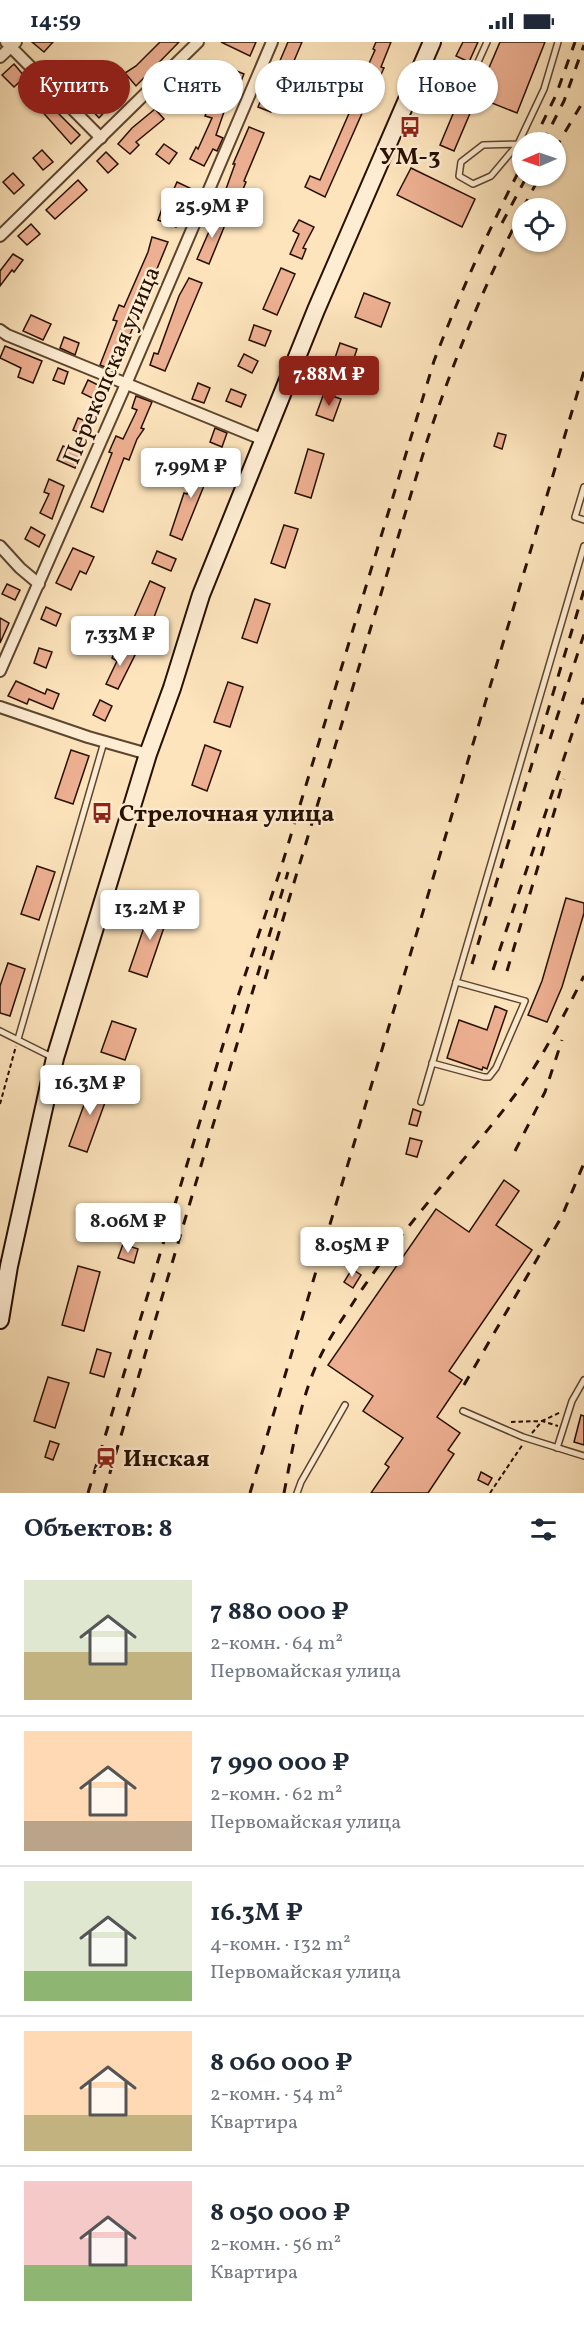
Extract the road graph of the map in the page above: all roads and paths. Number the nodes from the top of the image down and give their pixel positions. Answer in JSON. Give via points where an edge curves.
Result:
{"nodes":[{"id":1,"x":198,"y":42,"type":"edge"},
{"id":2,"x":272,"y":42,"type":"edge"},
{"id":3,"x":432,"y":42,"type":"edge"},
{"id":4,"x":487,"y":42,"type":"edge"},
{"id":5,"x":558,"y":42,"type":"edge"},
{"id":6,"x":11,"y":44,"type":"edge"},
{"id":7,"x":0,"y":57,"type":"edge"},
{"id":8,"x":479,"y":60,"type":"edge"},
{"id":9,"x":524,"y":132,"type":"edge"},
{"id":10,"x":101,"y":138,"type":"junction"},
{"id":11,"x":518,"y":144,"type":"joint"},
{"id":12,"x":0,"y":236,"type":"edge"},
{"id":13,"x":0,"y":330,"type":"edge"},
{"id":14,"x":126,"y":384,"type":"junction"},
{"id":15,"x":264,"y":440,"type":"junction"},
{"id":16,"x":584,"y":487,"type":"edge"},
{"id":17,"x":584,"y":520,"type":"edge"},
{"id":18,"x":0,"y":546,"type":"edge"},
{"id":19,"x":584,"y":546,"type":"edge"},
{"id":20,"x":39,"y":584,"type":"junction"},
{"id":21,"x":0,"y":671,"type":"edge"},
{"id":22,"x":0,"y":707,"type":"edge"},
{"id":23,"x":104,"y":742,"type":"junction"},
{"id":24,"x":148,"y":754,"type":"junction"},
{"id":25,"x":456,"y":982,"type":"junction"},
{"id":26,"x":0,"y":1031,"type":"edge"},
{"id":27,"x":18,"y":1039,"type":"junction"},
{"id":28,"x":56,"y":1058,"type":"junction"},
{"id":29,"x":432,"y":1063,"type":"junction"},
{"id":30,"x":421,"y":1102,"type":"dead end"},
{"id":31,"x":0,"y":1104,"type":"edge"},
{"id":32,"x":4,"y":1264,"type":"edge"},
{"id":33,"x":0,"y":1320,"type":"edge"},
{"id":34,"x":584,"y":1380,"type":"edge"},
{"id":35,"x":345,"y":1405,"type":"dead end"},
{"id":36,"x":463,"y":1411,"type":"dead end"},
{"id":37,"x":510,"y":1422,"type":"dead end"},
{"id":38,"x":564,"y":1428,"type":"junction"},
{"id":39,"x":557,"y":1448,"type":"junction"},
{"id":40,"x":584,"y":1456,"type":"edge"},
{"id":41,"x":297,"y":1493,"type":"edge"}],
"edges":[{"from":1,"to":10,"type":"street"},
{"from":2,"to":14,"type":"street","name":"Перекопская улица"},
{"from":3,"to":15,"type":"main road"},
{"from":4,"to":8,"type":"lane"},
{"from":5,"to":9,"type":"lane","via":[[544,89]]},
{"from":6,"to":7,"type":"street"},
{"from":6,"to":10,"type":"street"},
{"from":10,"to":12,"type":"street"},
{"from":11,"to":11,"type":"lane","via":[[491,176],[473,184],[459,176],[461,162],[483,145]]},
{"from":13,"to":14,"type":"street"},
{"from":14,"to":15,"type":"street"},
{"from":14,"to":20,"type":"street","name":"Перекопская улица"},
{"from":15,"to":24,"type":"main road","via":[[201,595]]},
{"from":16,"to":17,"type":"lane","via":[[575,518]]},
{"from":18,"to":20,"type":"street"},
{"from":19,"to":25,"type":"lane"},
{"from":20,"to":21,"type":"street","name":"Перекопская улица"},
{"from":22,"to":23,"type":"street"},
{"from":23,"to":24,"type":"street"},
{"from":23,"to":27,"type":"lane"},
{"from":24,"to":28,"type":"main road"},
{"from":25,"to":29,"type":"lane"},
{"from":25,"to":29,"type":"lane","via":[[525,1001],[489,1077]]},
{"from":26,"to":27,"type":"lane"},
{"from":27,"to":28,"type":"lane"},
{"from":27,"to":31,"type":"path"},
{"from":28,"to":32,"type":"main road"},
{"from":29,"to":30,"type":"lane"},
{"from":32,"to":33,"type":"main road"},
{"from":34,"to":38,"type":"lane"},
{"from":35,"to":41,"type":"lane"},
{"from":36,"to":39,"type":"lane"},
{"from":37,"to":38,"type":"path","via":[[542,1420]]},
{"from":38,"to":39,"type":"lane"},
{"from":39,"to":40,"type":"lane"}]}
